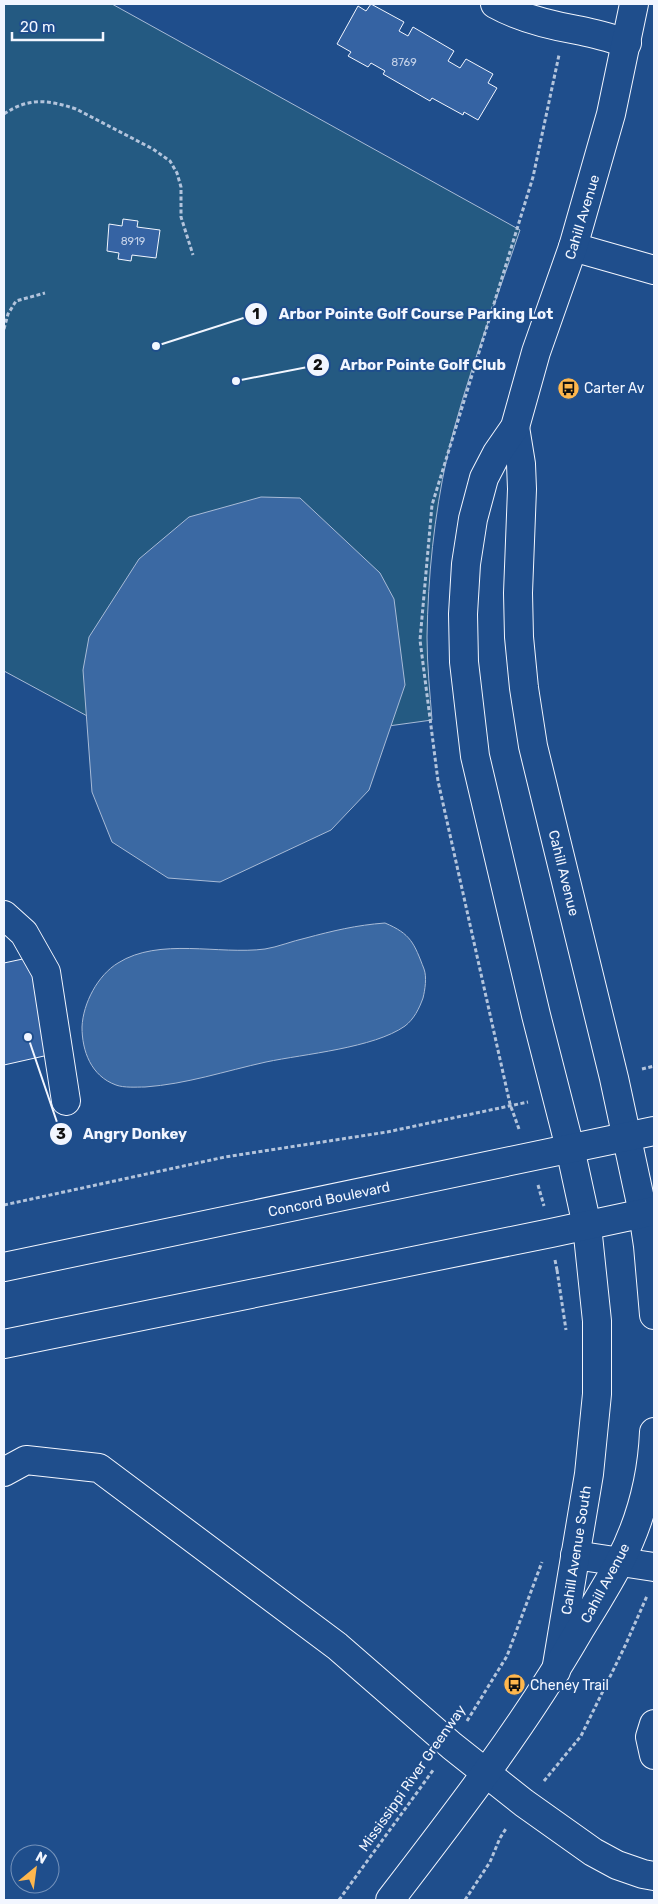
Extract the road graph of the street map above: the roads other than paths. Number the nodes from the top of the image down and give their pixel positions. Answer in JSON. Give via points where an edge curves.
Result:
{"nodes":[{"id":1,"x":495,"y":4,"type":"edge"},
{"id":2,"x":634,"y":4,"type":"edge"},
{"id":3,"x":627,"y":43,"type":"junction"},
{"id":4,"x":574,"y":246,"type":"junction"},
{"id":5,"x":654,"y":270,"type":"edge"},
{"id":6,"x":515,"y":426,"type":"junction"},
{"id":7,"x":4,"y":915,"type":"edge"},
{"id":8,"x":66,"y":1101,"type":"dead end"},
{"id":9,"x":654,"y":1131,"type":"edge"},
{"id":10,"x":627,"y":1137,"type":"junction"},
{"id":11,"x":570,"y":1148,"type":"junction"},
{"id":12,"x":649,"y":1212,"type":"edge"},
{"id":13,"x":587,"y":1226,"type":"junction"},
{"id":14,"x":4,"y":1267,"type":"edge"},
{"id":15,"x":654,"y":1315,"type":"edge"},
{"id":16,"x":4,"y":1344,"type":"edge"},
{"id":17,"x":654,"y":1432,"type":"edge"},
{"id":18,"x":4,"y":1472,"type":"edge"},
{"id":19,"x":575,"y":1555,"type":"junction"},
{"id":20,"x":620,"y":1562,"type":"junction"},
{"id":21,"x":654,"y":1567,"type":"edge"},
{"id":22,"x":556,"y":1670,"type":"junction"},
{"id":23,"x":654,"y":1724,"type":"edge"},
{"id":24,"x":654,"y":1755,"type":"edge"},
{"id":25,"x":487,"y":1772,"type":"junction"},
{"id":26,"x":654,"y":1876,"type":"edge"},
{"id":27,"x":390,"y":1900,"type":"edge"}],
"edges":[{"from":1,"to":3,"type":"street","via":[[526,18]]},
{"from":2,"to":3,"type":"street","name":"Cahill Avenue"},
{"from":3,"to":4,"type":"street","name":"Cahill Avenue","via":[[612,114]]},
{"from":4,"to":5,"type":"street"},
{"from":4,"to":6,"type":"street","name":"Cahill Avenue","via":[[536,352]]},
{"from":6,"to":10,"type":"street","name":"Cahill Avenue","via":[[522,481],[519,637],[533,746]]},
{"from":6,"to":11,"type":"street","name":"Cahill Avenue","via":[[484,478],[473,519],[464,590],[464,662],[475,756]]},
{"from":7,"to":8,"type":"street","via":[[24,932],[46,972]]},
{"from":9,"to":10,"type":"street","name":"Concord Boulevard"},
{"from":10,"to":11,"type":"street","name":"Concord Boulevard"},
{"from":10,"to":12,"type":"street","name":"Cahill Avenue"},
{"from":11,"to":13,"type":"street","name":"Cahill Avenue South"},
{"from":11,"to":14,"type":"street","name":"Concord Boulevard"},
{"from":12,"to":13,"type":"street"},
{"from":12,"to":15,"type":"street","name":"Cahill Avenue","via":[[648,1246]]},
{"from":13,"to":16,"type":"street"},
{"from":13,"to":19,"type":"street","name":"Cahill Avenue South","via":[[597,1321],[597,1394],[589,1474]]},
{"from":17,"to":20,"type":"street","name":"Cahill Avenue","via":[[648,1483]]},
{"from":18,"to":25,"type":"street","via":[[26,1460],[99,1468],[337,1646],[452,1746]]},
{"from":19,"to":20,"type":"street"},
{"from":19,"to":22,"type":"street","name":"Cahill Avenue South"},
{"from":20,"to":21,"type":"street"},
{"from":20,"to":22,"type":"street","name":"Cahill Avenue"},
{"from":22,"to":25,"type":"street","name":"Cahill Avenue South"},
{"from":23,"to":24,"type":"street","via":[[650,1738]]},
{"from":25,"to":26,"type":"street","via":[[593,1852],[617,1865]]},
{"from":25,"to":27,"type":"street","name":"Cahill Avenue South"}]}
